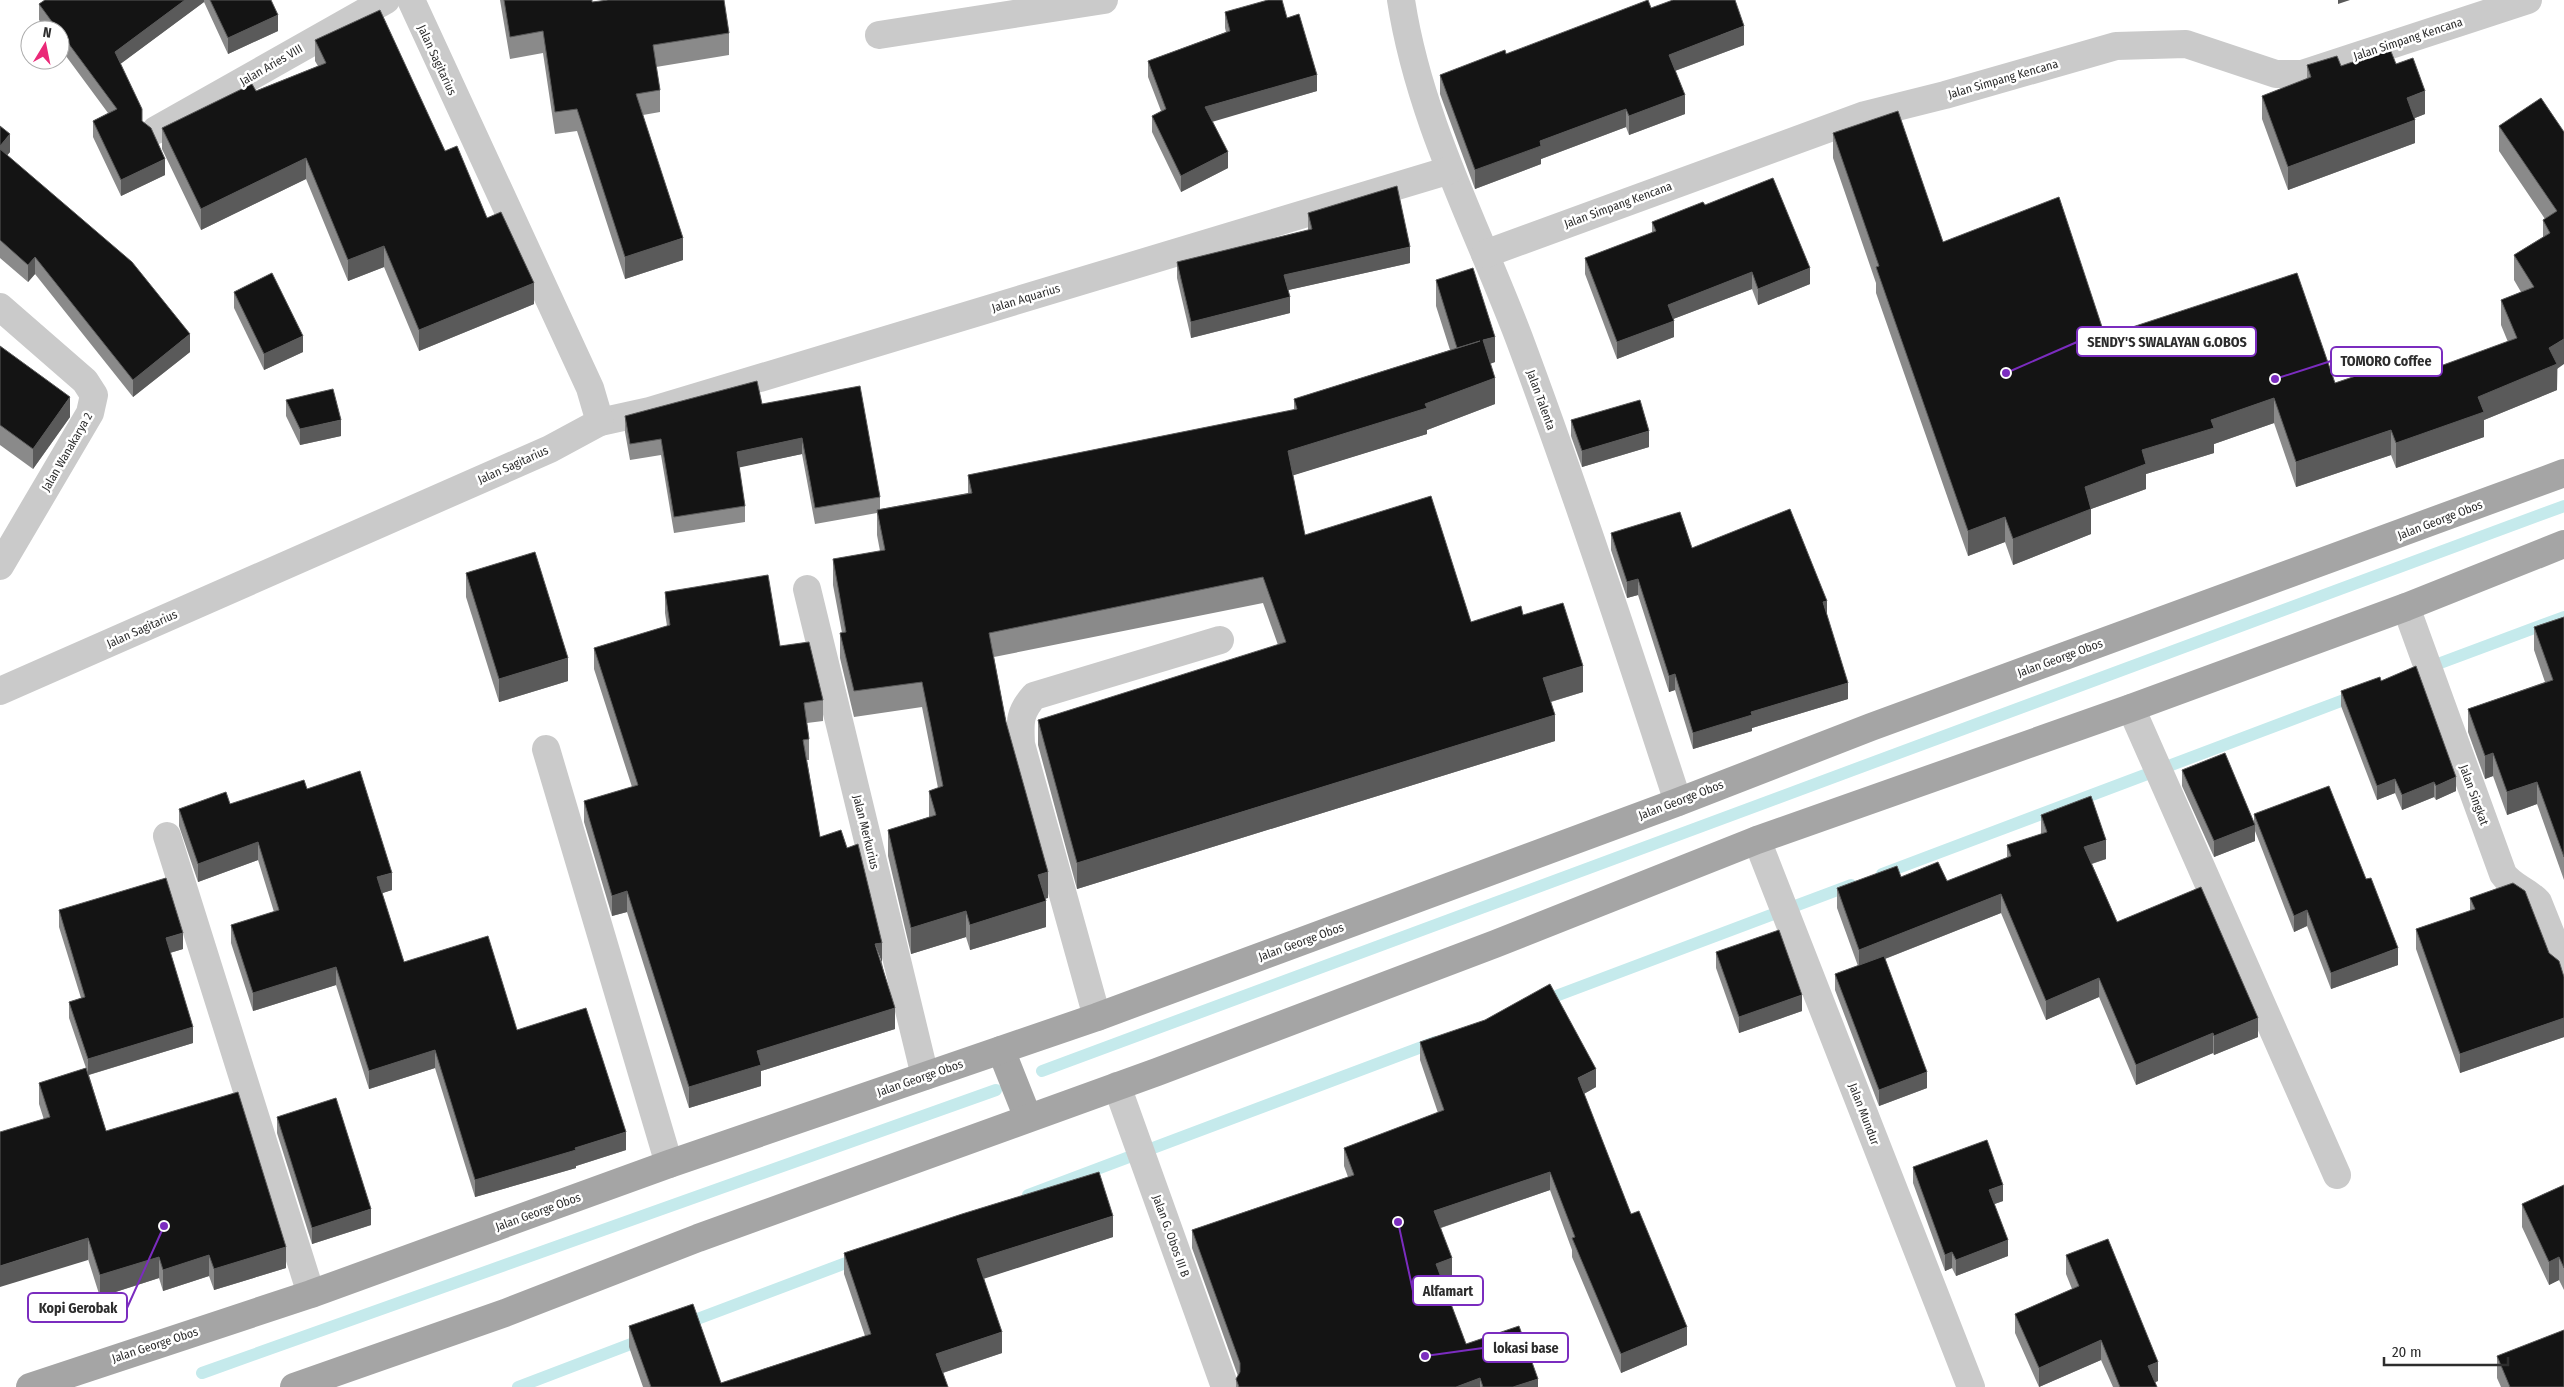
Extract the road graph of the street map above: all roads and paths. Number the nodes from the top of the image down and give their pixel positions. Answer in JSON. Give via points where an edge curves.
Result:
{"nodes":[{"id":1,"x":386,"y":0,"type":"edge"},
{"id":2,"x":411,"y":0,"type":"edge"},
{"id":3,"x":1104,"y":0,"type":"edge"},
{"id":4,"x":1401,"y":0,"type":"edge"},
{"id":5,"x":2528,"y":0,"type":"edge"},
{"id":6,"x":879,"y":35,"type":"dead end"},
{"id":7,"x":156,"y":130,"type":"dead end"},
{"id":8,"x":1450,"y":170,"type":"junction"},
{"id":9,"x":1485,"y":254,"type":"junction"},
{"id":10,"x":0,"y":308,"type":"edge"},
{"id":11,"x":600,"y":422,"type":"junction"},
{"id":12,"x":2564,"y":473,"type":"edge"},
{"id":13,"x":2564,"y":544,"type":"edge"},
{"id":14,"x":0,"y":566,"type":"edge"},
{"id":15,"x":807,"y":589,"type":"dead end"},
{"id":16,"x":2406,"y":607,"type":"junction"},
{"id":17,"x":1220,"y":640,"type":"dead end"},
{"id":18,"x":0,"y":691,"type":"edge"},
{"id":19,"x":2131,"y":708,"type":"junction"},
{"id":20,"x":546,"y":749,"type":"dead end"},
{"id":21,"x":1678,"y":802,"type":"junction"},
{"id":22,"x":167,"y":836,"type":"dead end"},
{"id":23,"x":1756,"y":840,"type":"junction"},
{"id":24,"x":2564,"y":967,"type":"edge"},
{"id":25,"x":1097,"y":1017,"type":"junction"},
{"id":26,"x":1001,"y":1050,"type":"junction"},
{"id":27,"x":925,"y":1076,"type":"junction"},
{"id":28,"x":1117,"y":1086,"type":"junction"},
{"id":29,"x":1028,"y":1118,"type":"junction"},
{"id":30,"x":668,"y":1164,"type":"junction"},
{"id":31,"x":2337,"y":1175,"type":"dead end"},
{"id":32,"x":311,"y":1294,"type":"junction"},
{"id":33,"x":30,"y":1387,"type":"edge"},
{"id":34,"x":294,"y":1387,"type":"edge"},
{"id":35,"x":1225,"y":1387,"type":"edge"},
{"id":36,"x":1971,"y":1387,"type":"edge"}],
"edges":[{"from":1,"to":7,"type":"street","name":"Jalan Aries VIII"},
{"from":2,"to":11,"type":"street","name":"Jalan Sagitarius","via":[[586,380]]},
{"from":3,"to":6,"type":"street"},
{"from":4,"to":8,"type":"street","name":"Jalan Talenta","via":[[1431,116]]},
{"from":5,"to":9,"type":"street","name":"Jalan Simpang Kencana","via":[[2302,74],[2276,74],[2186,44],[2116,46],[1865,116]]},
{"from":8,"to":9,"type":"street","name":"Jalan Talenta"},
{"from":8,"to":11,"type":"street","name":"Jalan Aquarius","via":[[650,411]]},
{"from":9,"to":21,"type":"street","name":"Jalan Talenta","via":[[1555,438]]},
{"from":10,"to":14,"type":"street","name":"Jalan Wanakarya 2","via":[[85,381],[94,395],[90,413]]},
{"from":11,"to":18,"type":"street","name":"Jalan Sagitarius","via":[[550,449]]},
{"from":12,"to":21,"type":"main road","name":"Jalan George Obos","via":[[1871,727]]},
{"from":13,"to":16,"type":"main road"},
{"from":15,"to":27,"type":"street","name":"Jalan Merkurius"},
{"from":16,"to":19,"type":"main road"},
{"from":16,"to":24,"type":"street","name":"Jalan Singkat","via":[[2503,874],[2510,883],[2531,894],[2538,902]]},
{"from":17,"to":25,"type":"street","via":[[1034,696],[1023,709],[1021,744]]},
{"from":19,"to":23,"type":"main road"},
{"from":19,"to":31,"type":"street"},
{"from":20,"to":30,"type":"street"},
{"from":21,"to":25,"type":"main road","name":"Jalan George Obos"},
{"from":22,"to":32,"type":"street"},
{"from":23,"to":28,"type":"main road","via":[[1495,944]]},
{"from":23,"to":36,"type":"street","name":"Jalan Mundur"},
{"from":25,"to":26,"type":"main road","name":"Jalan George Obos"},
{"from":26,"to":27,"type":"main road","name":"Jalan George Obos"},
{"from":26,"to":29,"type":"main road"},
{"from":27,"to":30,"type":"main road","name":"Jalan George Obos"},
{"from":28,"to":29,"type":"main road"},
{"from":28,"to":35,"type":"street","name":"Jalan G. Obos III B"},
{"from":29,"to":34,"type":"main road","via":[[698,1238],[505,1313]]},
{"from":30,"to":32,"type":"main road","name":"Jalan George Obos"},
{"from":32,"to":33,"type":"main road","name":"Jalan George Obos"}]}
